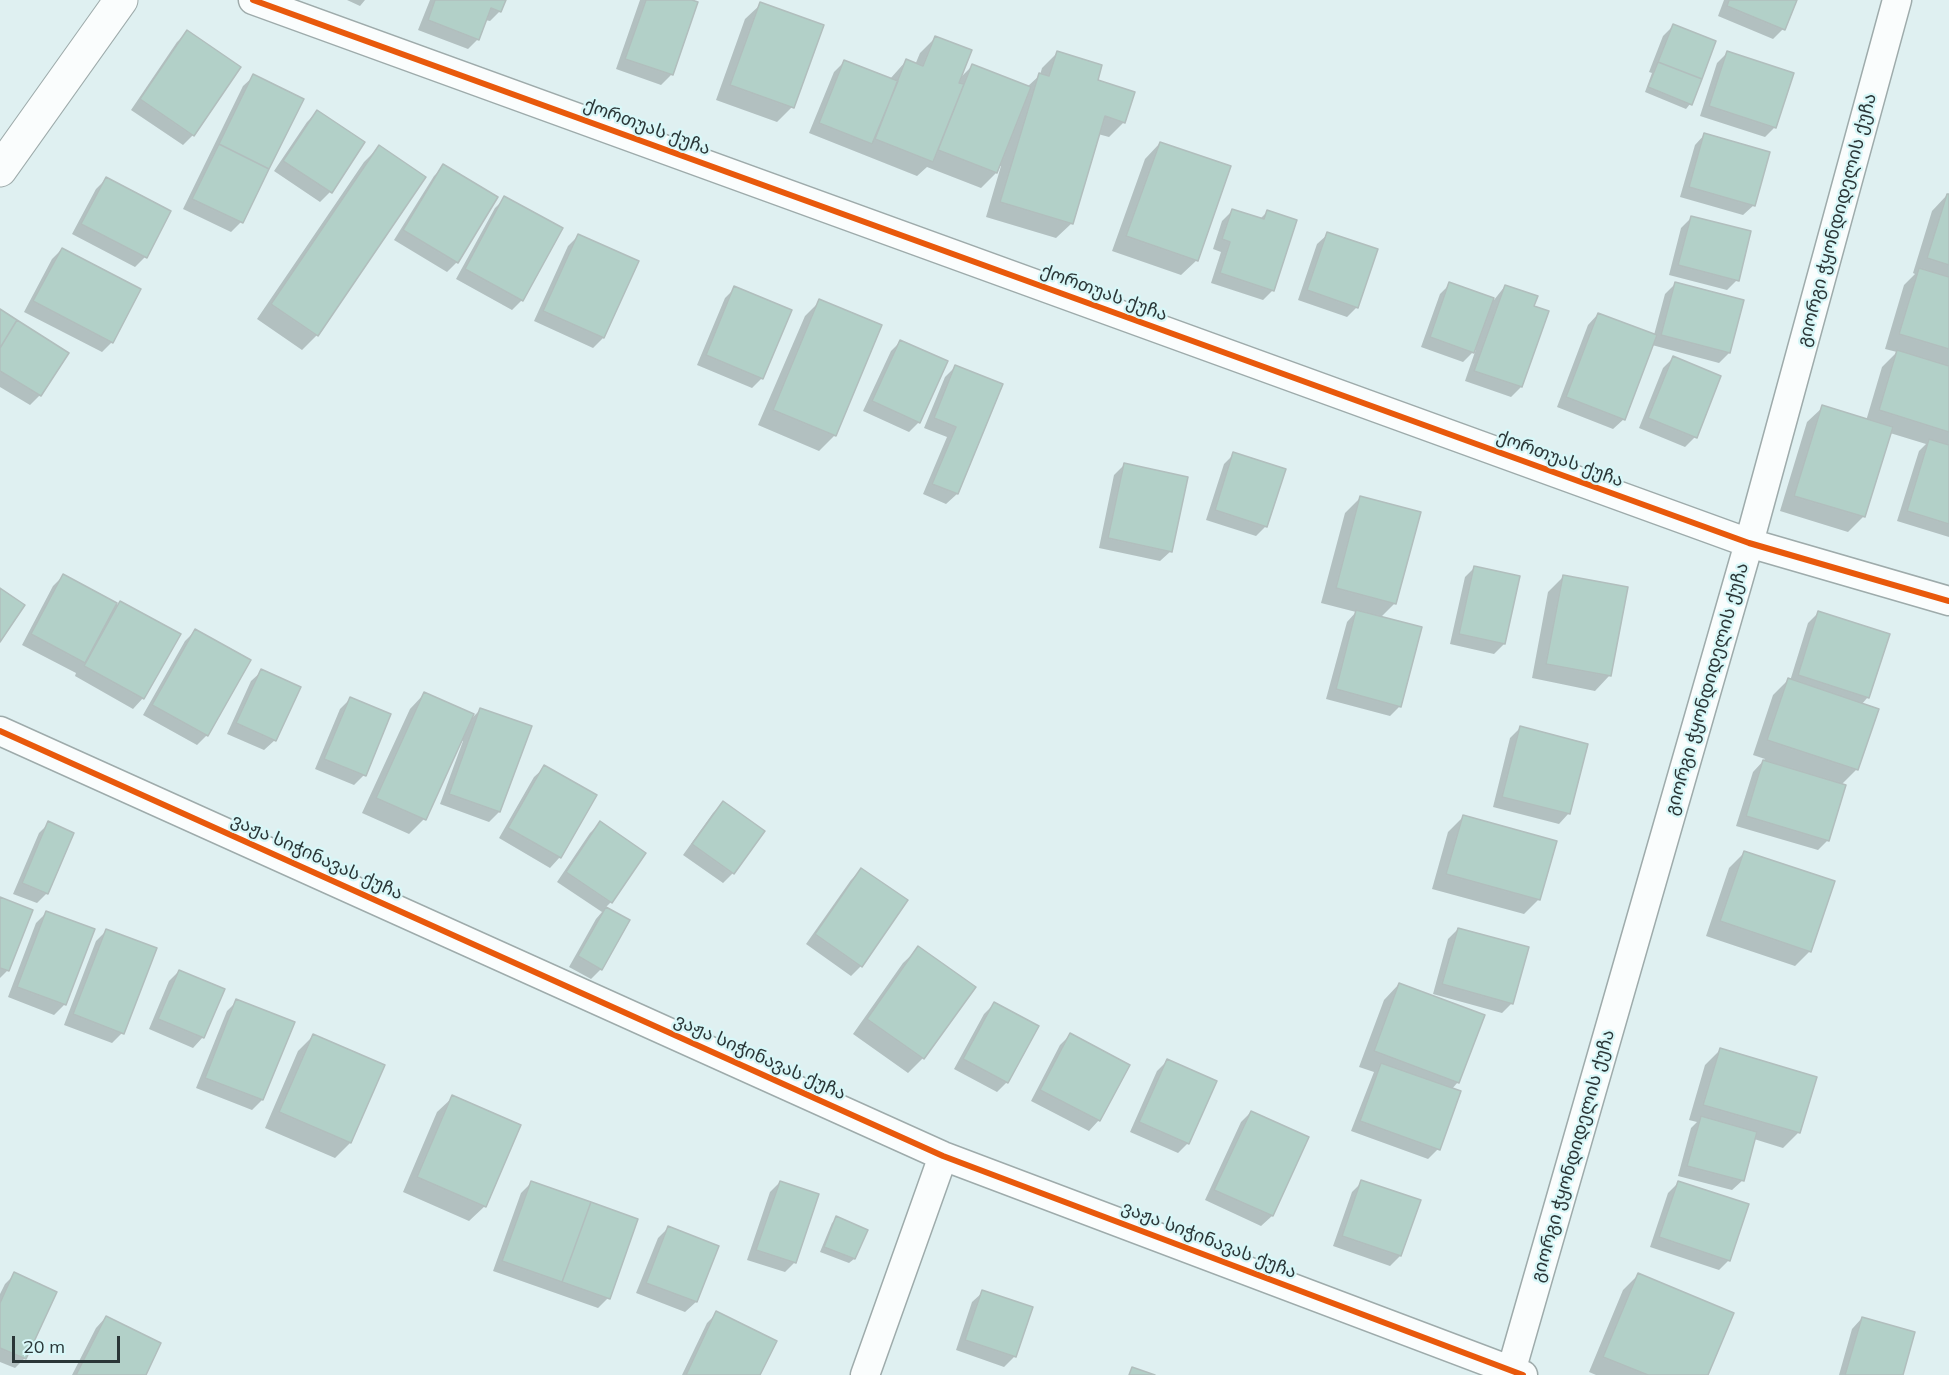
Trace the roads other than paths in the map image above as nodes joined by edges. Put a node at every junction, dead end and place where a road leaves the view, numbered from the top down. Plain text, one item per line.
1 (120, 0) edge
2 (253, 0) edge
3 (1897, 0) edge
4 (0, 170) edge
5 (1749, 543) junction
6 (1949, 601) edge
7 (0, 731) edge
8 (943, 1156) junction
9 (1515, 1374) edge
10 (865, 1375) edge

1 - 4 main road
2 - 5 street, ქორთუას ქუჩა
3 - 5 street, გიორგი ჭყონდიდელის ქუჩა
5 - 6 street, ქორთუას ქუჩა
5 - 9 street, გიორგი ჭყონდიდელის ქუჩა
7 - 8 street, ვაჟა სიჭინავას ქუჩა
8 - 9 street, ვაჟა სიჭინავას ქუჩა
8 - 10 street

